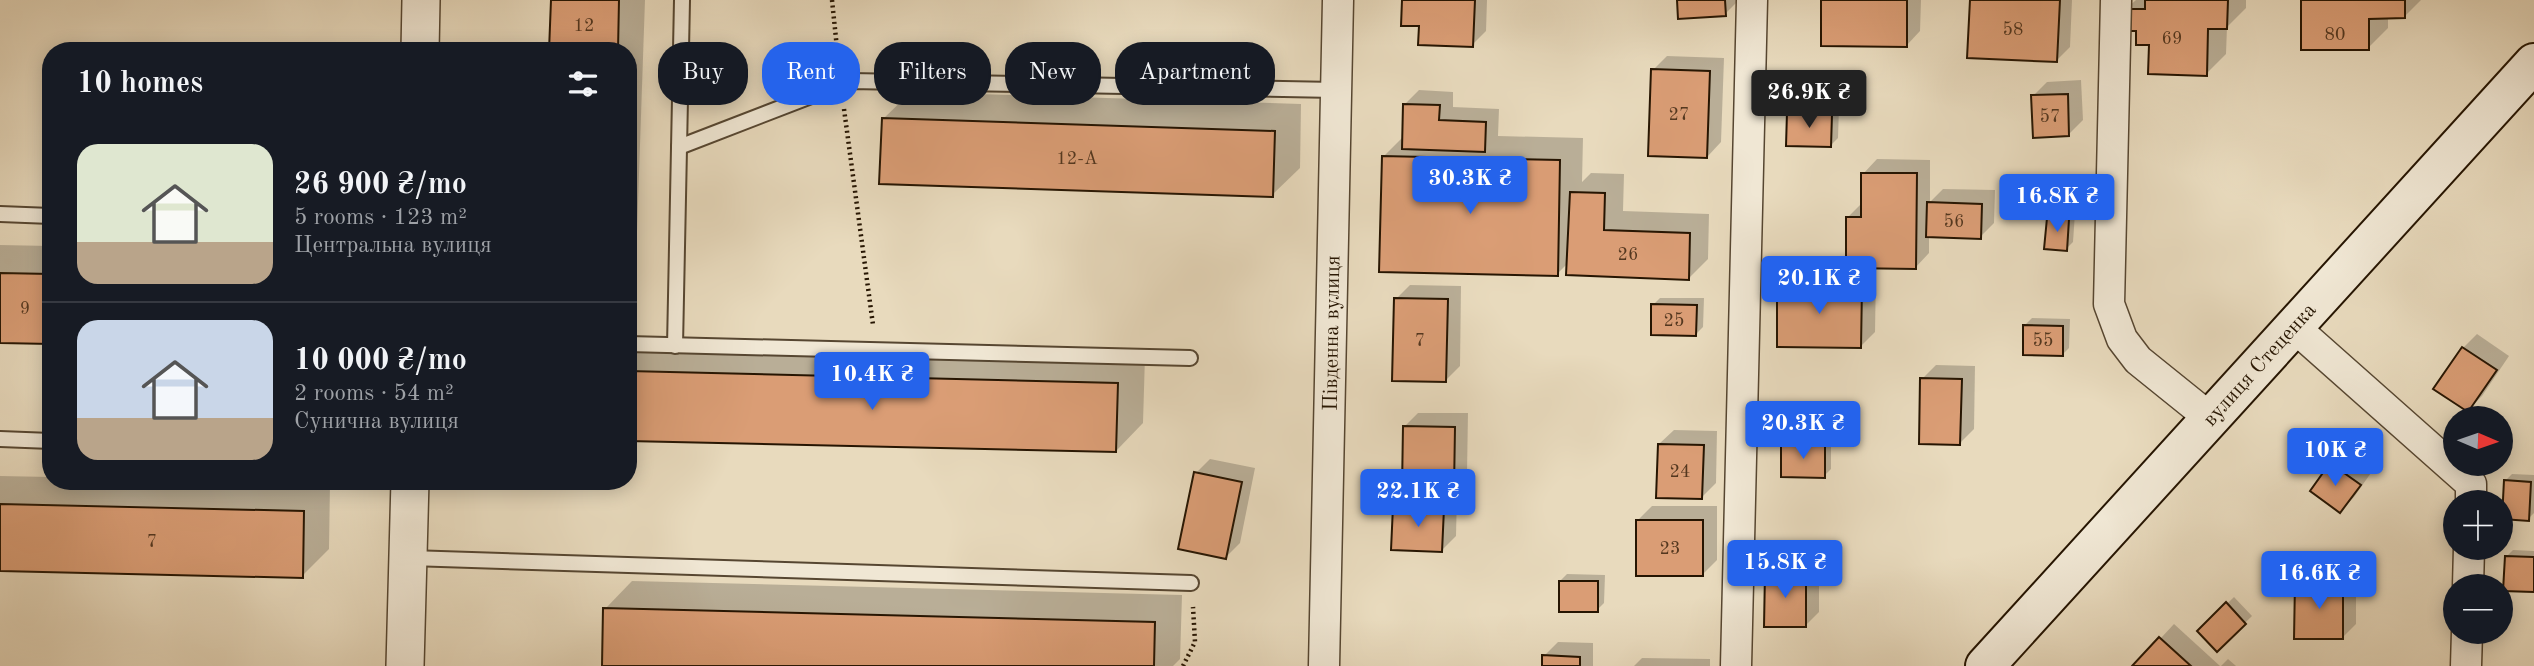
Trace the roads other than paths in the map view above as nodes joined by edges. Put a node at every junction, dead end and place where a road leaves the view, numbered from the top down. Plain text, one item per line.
1 (421, 0) edge
2 (682, 0) edge
3 (1338, 0) edge
4 (1752, 0) edge
5 (2116, 0) edge
6 (420, 42) edge
7 (2534, 62) edge
8 (1336, 90) junction
9 (679, 147) junction
10 (0, 214) edge
11 (42, 216) edge
12 (2294, 327) junction
13 (637, 344) edge
14 (675, 346) junction
15 (1190, 358) dead end
16 (2210, 418) junction
17 (0, 439) edge
18 (42, 441) edge
19 (410, 490) edge
20 (2471, 490) edge
21 (408, 558) junction
22 (1191, 583) road end
23 (2467, 644) edge
24 (405, 666) edge
25 (1324, 666) edge
26 (1736, 666) edge
27 (1985, 666) edge
28 (2466, 666) edge

1 - 6 street
2 - 9 lane
3 - 8 street, Південна вулиця
4 - 26 street
5 - 16 street
7 - 12 main road, вулиця Стеценка
8 - 9 lane
8 - 25 street, Південна вулиця
9 - 14 lane
10 - 11 lane
12 - 16 main road, вулиця Стеценка
12 - 20 street
13 - 14 lane
14 - 15 lane
16 - 27 main road, вулиця Стеценка
17 - 18 lane
19 - 21 street
21 - 22 lane
21 - 24 street
23 - 28 street

